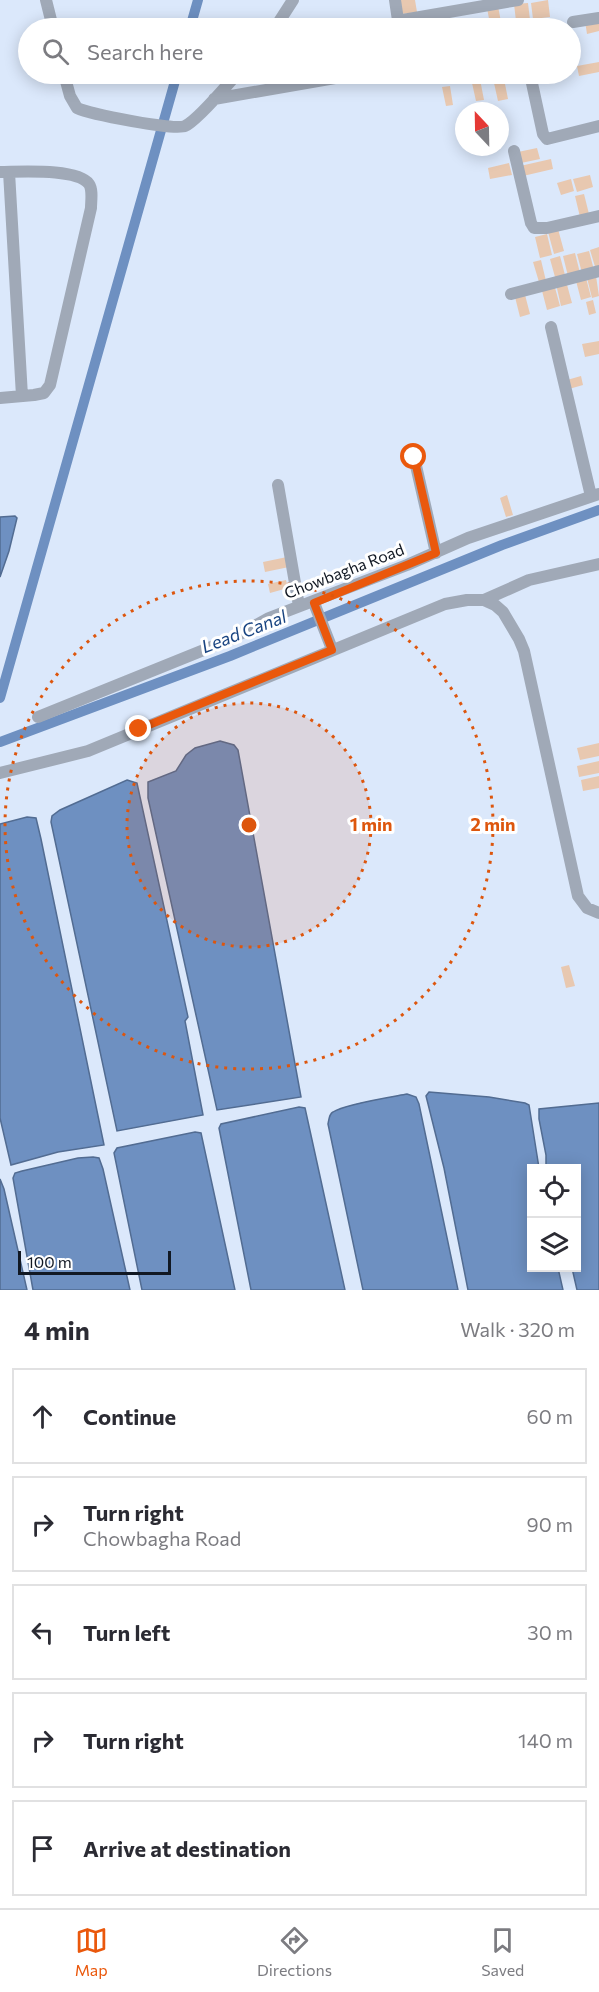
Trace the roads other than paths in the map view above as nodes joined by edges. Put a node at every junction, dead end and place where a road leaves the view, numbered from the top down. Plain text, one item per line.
1 (46, 0) edge
2 (293, 0) edge
3 (395, 0) edge
4 (518, 0) edge
5 (50, 18) edge
6 (281, 18) edge
7 (397, 18) edge
8 (432, 18) edge
9 (599, 18) edge
10 (581, 21) edge
11 (67, 84) edge
12 (227, 84) edge
13 (300, 84) edge
14 (532, 84) edge
15 (212, 99) junction
16 (599, 126) edge
17 (514, 151) dead end
18 (5, 172) edge
19 (599, 216) edge
20 (599, 271) edge
21 (511, 294) dead end
22 (551, 327) dead end
23 (22, 396) junction
24 (0, 398) edge
25 (414, 457) dead end
26 (278, 485) dead end
27 (595, 495) edge
28 (436, 553) junction
29 (599, 564) edge
30 (484, 600) junction
31 (314, 603) junction
32 (299, 606) junction
33 (332, 650) junction
34 (38, 717) dead end
35 (0, 773) edge
36 (599, 912) edge

1 - 5 street
2 - 6 street
3 - 7 street
4 - 8 street
9 - 10 street
11 - 15 street
12 - 15 street
13 - 15 street
14 - 16 street
17 - 19 street
18 - 23 street
18 - 23 street
20 - 21 street
22 - 27 street
23 - 24 street
25 - 28 street
26 - 32 street
27 - 28 street, Chowbagha Road
28 - 31 street, Chowbagha Road
29 - 30 street
30 - 33 street
30 - 36 street
31 - 32 street, Chowbagha Road
31 - 33 street
32 - 34 street, Chowbagha Road
33 - 35 street

